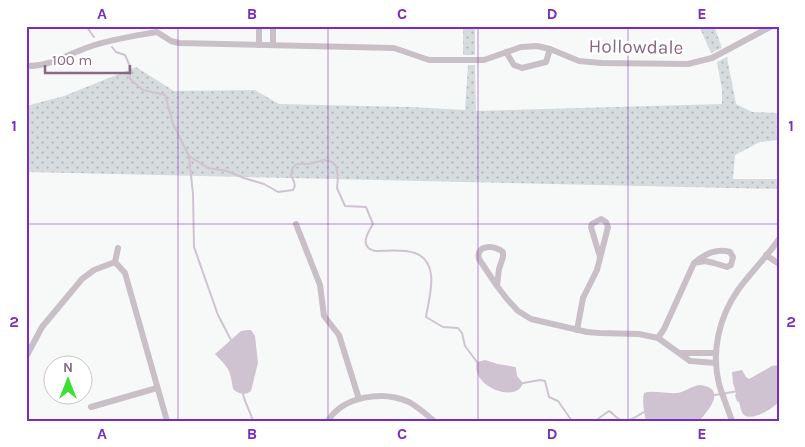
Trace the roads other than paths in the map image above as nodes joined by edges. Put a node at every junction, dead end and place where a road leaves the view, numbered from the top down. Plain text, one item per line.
1 (259, 26) edge
2 (273, 26) edge
3 (772, 26) edge
4 (762, 29) edge
5 (259, 45) junction
6 (273, 46) junction
7 (550, 49) junction
8 (506, 52) junction
9 (26, 66) edge
10 (296, 224) dead end
11 (779, 239) edge
12 (118, 248) dead end
13 (766, 255) junction
14 (600, 257) junction
15 (115, 262) junction
16 (694, 263) junction
17 (779, 264) edge
18 (497, 286) junction
19 (577, 330) junction
20 (658, 338) junction
21 (679, 353) junction
22 (716, 353) junction
23 (26, 357) edge
24 (716, 363) junction
25 (157, 388) junction
26 (359, 399) junction
27 (92, 407) dead end
28 (426, 413) junction
29 (167, 421) edge
30 (328, 421) edge
31 (420, 421) edge
32 (434, 421) edge
33 (732, 421) edge

1 - 5 street
2 - 6 street
3 - 4 street, Hollowdale
4 - 7 street, Hollowdale
5 - 6 street, Hollowdale
5 - 9 street, Hollowdale
6 - 8 street, Hollowdale
7 - 8 street, Hollowdale
7 - 8 street
10 - 26 street
11 - 13 street
12 - 15 street
13 - 17 street
13 - 22 street
14 - 14 street
14 - 19 street
15 - 23 street
15 - 25 street
16 - 16 street
16 - 20 street
18 - 18 street
18 - 19 street
19 - 20 street
20 - 21 street
21 - 22 street
21 - 24 street
22 - 24 street
24 - 33 street
25 - 27 street
25 - 29 street
26 - 28 street
26 - 30 street
28 - 31 street
28 - 32 street

